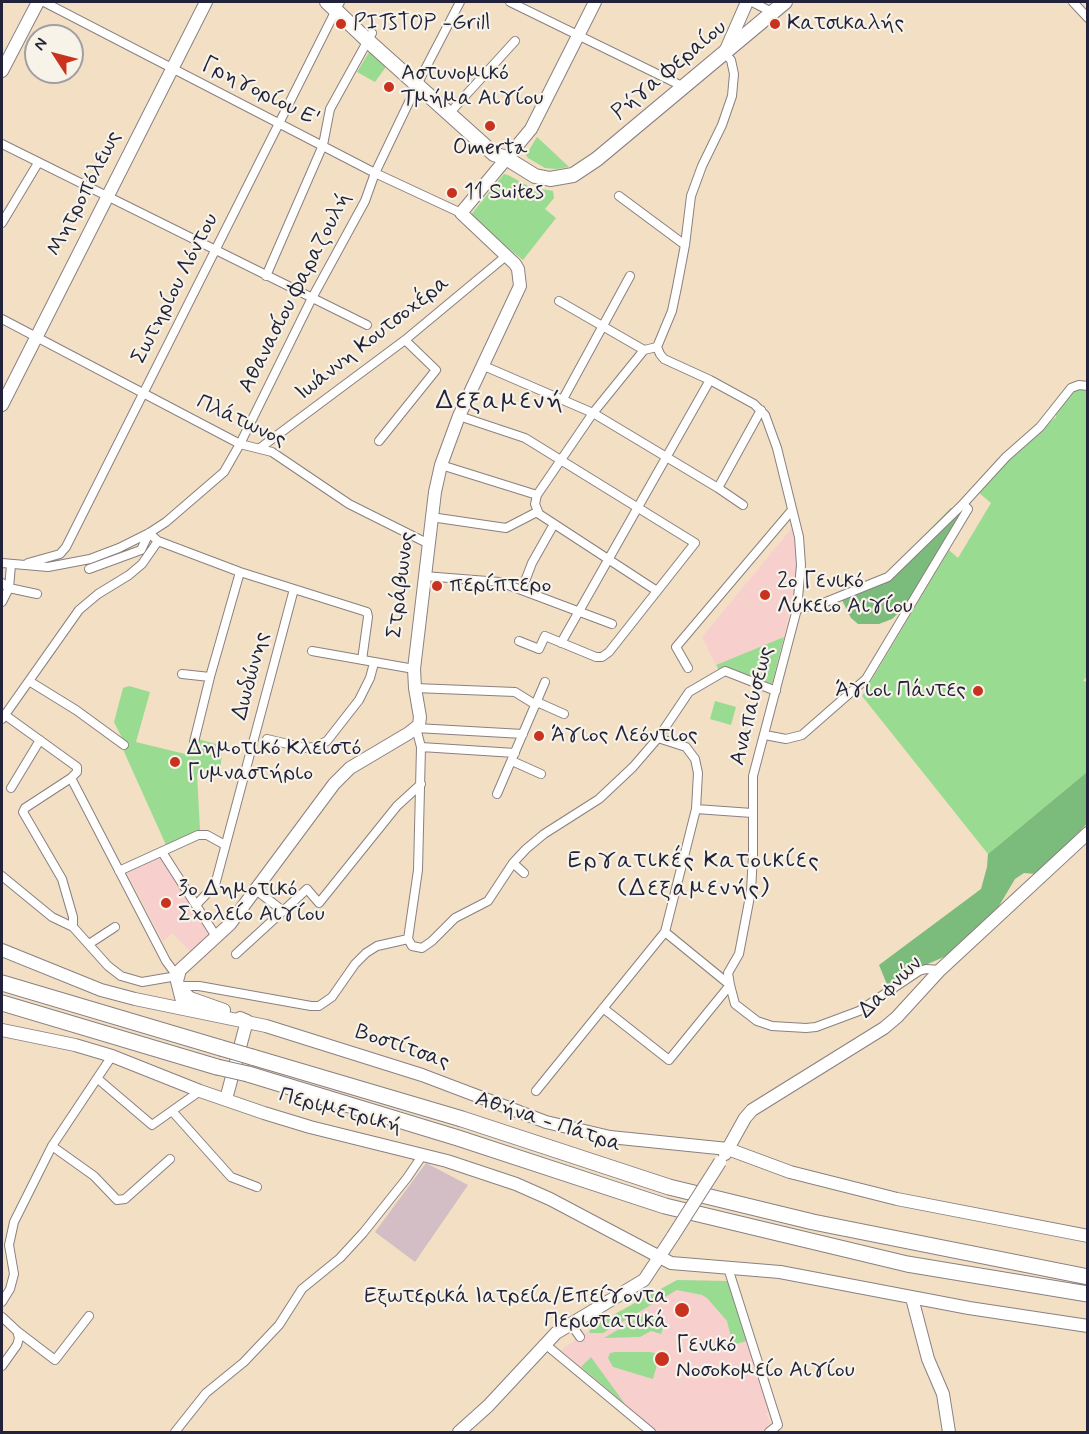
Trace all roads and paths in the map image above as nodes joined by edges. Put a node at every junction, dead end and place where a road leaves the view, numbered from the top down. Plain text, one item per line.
1 (38, 2) edge
2 (44, 2) edge
3 (198, 2) edge
4 (206, 2) edge
5 (460, 2) edge
6 (510, 2) edge
7 (595, 2) edge
8 (749, 2) edge
9 (785, 2) edge
10 (1073, 2) edge
11 (336, 4) edge
12 (772, 12) junction
13 (1088, 18) edge
14 (369, 36) junction
15 (578, 36) junction
16 (515, 41) dead end
17 (724, 53) junction
18 (170, 67) junction
19 (2, 71) edge
20 (419, 81) junction
21 (684, 87) junction
22 (455, 107) junction
23 (279, 123) junction
24 (2, 144) edge
25 (323, 145) junction
26 (506, 158) junction
27 (38, 163) junction
28 (375, 173) junction
29 (104, 196) junction
30 (619, 196) dead end
31 (461, 213) junction
32 (2, 223) edge
33 (685, 245) junction
34 (216, 250) junction
35 (506, 256) junction
36 (266, 276) junction
37 (630, 276) dead end
38 (312, 298) junction
39 (559, 301) dead end
40 (2, 319) edge
41 (367, 324) dead end
42 (603, 327) junction
43 (32, 336) junction
44 (405, 340) junction
45 (657, 347) junction
46 (644, 350) junction
47 (484, 366) junction
48 (710, 380) junction
49 (1088, 386) edge
50 (2, 392) edge
51 (143, 394) junction
52 (563, 399) junction
53 (2, 405) edge
54 (761, 411) junction
55 (593, 413) junction
56 (459, 416) junction
57 (379, 441) dead end
58 (240, 444) junction
59 (260, 448) junction
60 (667, 457) junction
61 (561, 461) junction
62 (441, 465) junction
63 (718, 488) junction
64 (537, 495) junction
65 (963, 504) junction
66 (743, 506) dead end
67 (637, 508) junction
68 (536, 510) junction
69 (792, 510) junction
70 (431, 518) junction
71 (554, 524) junction
72 (149, 533) junction
73 (158, 541) junction
74 (429, 544) junction
75 (608, 560) junction
76 (2, 563) edge
77 (11, 564) junction
78 (22, 565) junction
79 (89, 569) dead end
80 (240, 572) junction
81 (424, 576) junction
82 (5, 586) edge
83 (294, 589) junction
84 (522, 590) junction
85 (657, 591) junction
86 (37, 594) dead end
87 (2, 602) edge
88 (797, 609) junction
89 (579, 612) junction
90 (612, 624) dead end
91 (519, 641) dead end
92 (561, 643) junction
93 (312, 651) dead end
94 (362, 660) junction
95 (374, 663) junction
96 (688, 668) dead end
97 (414, 669) junction
98 (182, 674) dead end
99 (210, 677) junction
100 (30, 681) junction
101 (545, 682) dead end
102 (415, 688) junction
103 (776, 691) junction
104 (536, 703) junction
105 (564, 714) dead end
106 (3, 717) edge
107 (416, 728) junction
108 (523, 734) junction
109 (765, 735) junction
110 (658, 738) junction
111 (267, 739) dead end
112 (40, 740) junction
113 (194, 742) dead end
114 (124, 745) dead end
115 (421, 747) junction
116 (513, 757) junction
117 (541, 774) dead end
118 (71, 778) junction
119 (421, 784) junction
120 (11, 788) dead end
121 (497, 794) dead end
122 (696, 809) junction
123 (752, 813) junction
124 (1088, 833) edge
125 (225, 845) junction
126 (162, 852) junction
127 (513, 863) junction
128 (119, 871) junction
129 (524, 873) dead end
130 (2, 876) edge
131 (256, 890) junction
132 (196, 905) junction
133 (283, 911) junction
134 (73, 927) junction
135 (115, 927) dead end
136 (665, 932) junction
137 (217, 938) junction
138 (408, 939) junction
139 (88, 944) junction
140 (2, 950) edge
141 (236, 954) dead end
142 (940, 970) junction
143 (2, 983) edge
144 (178, 984) junction
145 (730, 984) junction
146 (2, 1003) edge
147 (182, 1008) junction
148 (603, 1008) junction
149 (247, 1021) junction
150 (2, 1030) edge
151 (112, 1056) junction
152 (98, 1079) junction
153 (200, 1091) junction
154 (536, 1091) dead end
155 (226, 1099) junction
156 (172, 1111) junction
157 (52, 1146) junction
158 (728, 1149) junction
159 (422, 1156) junction
160 (170, 1159) dead end
161 (257, 1187) dead end
162 (1088, 1236) edge
163 (659, 1258) junction
164 (728, 1268) junction
165 (1088, 1277) edge
166 (1088, 1294) edge
167 (912, 1298) junction
168 (2, 1302) edge
169 (89, 1316) dead end
170 (2, 1317) edge
171 (570, 1323) junction
172 (1088, 1326) edge
173 (17, 1331) junction
174 (580, 1337) dead end
175 (545, 1344) junction
176 (2, 1365) edge
177 (175, 1432) edge
178 (459, 1432) edge
179 (651, 1432) edge
180 (769, 1432) edge
181 (949, 1432) edge

1 - 19 street
2 - 18 street, Γρηγορίου Ε'
3 - 18 street, Μητροπόλεως
4 - 18 street, Μητροπόλεως
5 - 20 street, Αθανασίου Φαραζουλή
6 - 15 street
7 - 15 street
8 - 12 street
8 - 17 street
9 - 12 main road, Ρήγα Φεραίου
10 - 13 street
11 - 14 main road
11 - 23 street, Σωτηρίου Λόντου
12 - 17 main road, Ρήγα Φεραίου
14 - 20 main road
14 - 25 street
15 - 21 street
15 - 26 street
16 - 22 street
17 - 21 main road, Ρήγα Φεραίου
17 - 33 street
18 - 23 street, Γρηγορίου Ε'
18 - 29 street, Μητροπόλεως
20 - 22 main road
20 - 26 main road
20 - 28 street, Αθανασίου Φαραζουλή
21 - 26 main road, Ρήγα Φεραίου
22 - 26 main road
23 - 25 street, Γρηγορίου Ε'
23 - 34 street, Σωτηρίου Λόντου
24 - 27 street
25 - 28 street, Γρηγορίου Ε'
25 - 36 street
26 - 31 street
27 - 29 street
27 - 32 street
28 - 31 street, Γρηγορίου Ε'
28 - 38 street, Αθανασίου Φαραζουλή
29 - 34 street
29 - 43 street, Μητροπόλεως
30 - 33 street
31 - 35 street, Στράβωνος
33 - 45 street
34 - 36 street
34 - 51 street, Σωτηρίου Λόντου
35 - 44 street, Ιωάννη Κουτσοχέρα
35 - 47 street, Στράβωνος
36 - 38 street
37 - 42 street
38 - 41 street
38 - 58 street, Αθανασίου Φαραζουλή
39 - 42 street
40 - 43 street, Πλάτωνος
42 - 46 street
42 - 52 street
43 - 50 street, Μητροπόλεως
43 - 51 street, Πλάτωνος
43 - 53 street, Μητροπόλεως
44 - 57 street
44 - 59 street, Ιωάννη Κουτσοχέρα
45 - 46 street
45 - 48 street
46 - 55 street
47 - 52 street
47 - 56 street, Στράβωνος
48 - 54 street
48 - 60 street
49 - 65 street
51 - 58 street, Πλάτωνος
51 - 78 street, Σωτηρίου Λόντου
52 - 55 street
54 - 63 street
54 - 69 street, Αναπαύσεως
55 - 60 street
55 - 61 street
56 - 61 street
56 - 62 street, Στράβωνος
58 - 59 street, Πλάτωνος
58 - 72 street, Αθανασίου Φαραζουλή
59 - 74 street, Πλάτωνος
60 - 63 street
60 - 67 street
61 - 64 street
61 - 67 street
62 - 64 street
62 - 70 street, Στράβωνος
63 - 66 street
64 - 68 street
65 - 88 street
65 - 109 street
67 - 75 street
67 - 85 street
68 - 70 street
68 - 71 street
69 - 88 street, Αναπαύσεως
69 - 96 street
70 - 74 street, Στράβωνος
71 - 75 street
71 - 84 street
72 - 73 street
72 - 78 street
72 - 79 street
73 - 80 street
73 - 100 street
74 - 81 street, Στράβωνος
75 - 85 street
75 - 89 street
76 - 77 street
77 - 78 street
77 - 82 street
80 - 83 street
80 - 99 street
81 - 84 street
81 - 97 street, Στράβωνος
82 - 86 street
82 - 87 street
83 - 94 street
83 - 125 street, Δωδώνης
84 - 89 street
85 - 92 street
88 - 103 street, Αναπαύσεως
89 - 90 street
89 - 92 street
91 - 92 street
93 - 94 street
94 - 95 street
95 - 97 street
95 - 111 street
97 - 102 street, Στράβωνος
98 - 99 street
99 - 113 street
100 - 106 street
100 - 114 street
101 - 104 street
102 - 104 street
102 - 107 street, Στράβωνος
103 - 109 street, Αναπαύσεως
103 - 110 street
104 - 105 street
104 - 108 street
106 - 112 street
107 - 108 street
107 - 115 street, Στράβωνος
107 - 131 street
108 - 116 street
109 - 123 street, Αναπαύσεως
110 - 122 street
110 - 127 street
112 - 118 street
112 - 120 street
115 - 116 street
115 - 119 street, Στράβωνος
116 - 117 street
116 - 121 street
118 - 128 street
118 - 134 street
119 - 133 street
119 - 138 street, Στράβωνος
122 - 123 street
122 - 136 street
123 - 145 street, Αναπαύσεως
124 - 142 street, Δαφνών
125 - 126 street
125 - 132 street, Δωδώνης
126 - 128 street
126 - 132 street
127 - 129 street
127 - 138 street
128 - 144 street
130 - 134 street
131 - 133 street
131 - 137 street
132 - 137 street
133 - 141 street
134 - 139 street
135 - 139 street
136 - 145 street
136 - 148 street
137 - 144 street
138 - 144 street
139 - 144 street
140 - 147 street, Βοστίτσας
142 - 145 street
142 - 158 street, Δαφνών
143 - 165 highway, Αθήνα - Πάτρα, bridge
144 - 147 street
144 - 149 street
145 - 148 street
146 - 166 highway, Αθήνα - Πάτρα, bridge
147 - 149 street, Βοστίτσας
148 - 154 street
149 - 155 street
149 - 158 street, Βοστίτσας
150 - 151 street, Περιμετρική
151 - 152 street
151 - 153 street, Περιμετρική
152 - 156 street
152 - 157 street
153 - 155 street, Περιμετρική
153 - 156 street
155 - 159 street, Περιμετρική
156 - 161 street
157 - 160 street
157 - 168 street
158 - 162 street, Βοστίτσας
158 - 163 street, Δαφνών, bridge
159 - 163 street, Περιμετρική
159 - 177 street
163 - 164 street, Περιμετρική
163 - 171 street, Δαφνών
164 - 167 street, Περιμετρική
164 - 180 street
167 - 172 street, Περιμετρική
167 - 181 street
169 - 173 street
170 - 173 street
171 - 174 street
171 - 175 street, Δαφνών
173 - 176 street
175 - 178 street, Δαφνών
175 - 179 street

